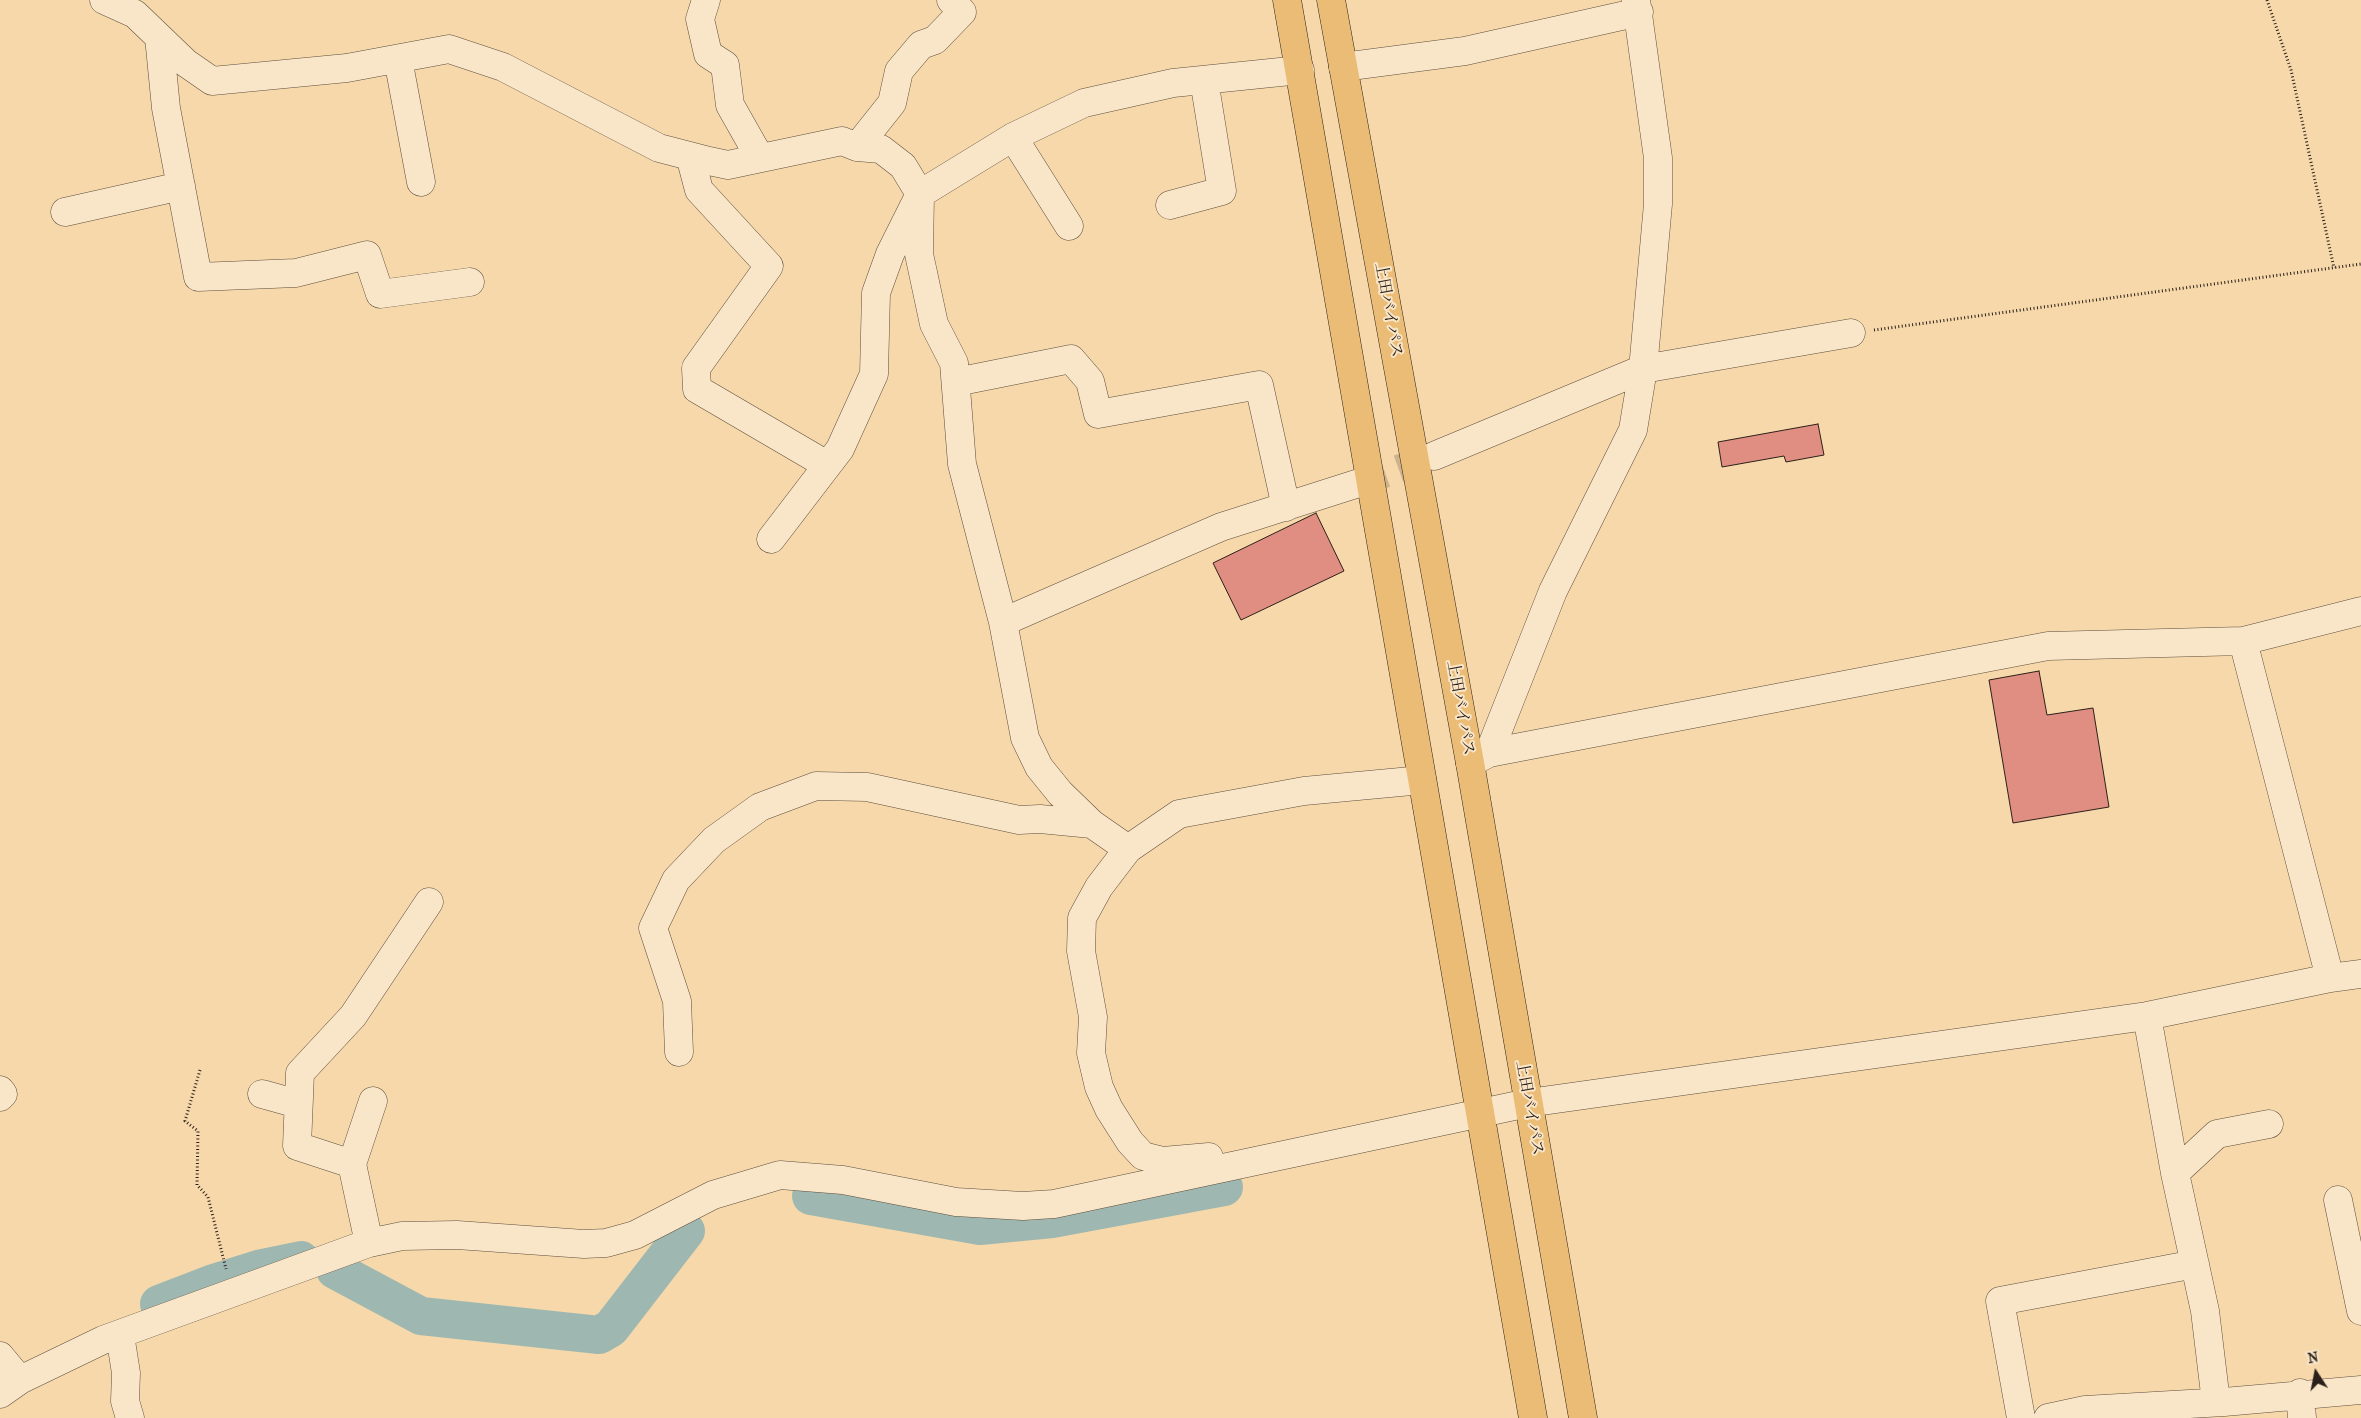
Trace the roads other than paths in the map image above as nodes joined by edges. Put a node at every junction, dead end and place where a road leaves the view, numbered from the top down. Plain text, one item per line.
1 (104, 0) edge
2 (706, 0) edge
3 (951, 0) edge
4 (1287, 0) edge
5 (1331, 0) edge
6 (1638, 6) edge
7 (136, 7) edge
8 (159, 37) junction
9 (398, 59) junction
10 (1343, 67) junction
11 (1300, 70) junction
12 (1204, 80) junction
13 (1013, 137) junction
14 (857, 147) junction
15 (690, 156) junction
16 (760, 158) junction
17 (421, 182) dead end
18 (181, 186) junction
19 (920, 194) junction
20 (1170, 205) dead end
21 (65, 212) dead end
22 (1069, 226) dead end
23 (470, 282) dead end
24 (1851, 333) road end
25 (1643, 369) junction
26 (956, 382) junction
27 (1434, 456) tunnel mouth
28 (828, 466) junction
29 (1359, 483) tunnel mouth
30 (1286, 506) junction
31 (771, 539) dead end
32 (2361, 611) edge
33 (1002, 622) junction
34 (2243, 641) junction
35 (1479, 758) junction
36 (1422, 780) junction
37 (1092, 824) junction
38 (1128, 849) junction
39 (428, 902) dead end
40 (2361, 974) edge
41 (2330, 978) junction
42 (2147, 1016) junction
43 (679, 1052) dead end
44 (0, 1090) edge
45 (262, 1094) dead end
46 (0, 1097) edge
47 (373, 1101) dead end
48 (1528, 1103) junction
49 (298, 1104) junction
50 (1481, 1112) junction
51 (2269, 1124) dead end
52 (352, 1164) junction
53 (1229, 1168) junction
54 (2175, 1173) junction
55 (2338, 1200) dead end
56 (369, 1243) junction
57 (2195, 1264) junction
58 (2361, 1311) edge
59 (120, 1335) junction
60 (0, 1356) edge
61 (10, 1387) edge
62 (2361, 1390) edge
63 (2301, 1406) edge
64 (2222, 1407) edge
65 (130, 1418) edge
66 (1533, 1418) edge
67 (1583, 1418) edge
68 (2021, 1418) edge
69 (2048, 1418) edge

1 - 7 street
2 - 16 street
3 - 14 street
4 - 11 highway
5 - 10 highway, 上田バイパス
6 - 10 street
6 - 25 street
7 - 8 street
8 - 9 street
8 - 18 street
9 - 15 street
9 - 17 street
10 - 35 highway, 上田バイパス
11 - 12 street
11 - 36 highway
12 - 13 street
12 - 20 street
13 - 19 street
13 - 22 street
14 - 16 street
14 - 19 street
15 - 16 street
15 - 28 street
18 - 21 street
18 - 23 street
19 - 26 street
19 - 28 street
24 - 25 street
25 - 27 street
25 - 35 street
26 - 30 street
26 - 33 street
28 - 31 street
29 - 30 street
30 - 33 street
32 - 34 street
33 - 37 street
34 - 35 street
34 - 41 street
35 - 48 highway, 上田バイパス
36 - 38 street
36 - 50 highway
37 - 38 street
37 - 43 street
38 - 53 street
39 - 49 street
40 - 41 street
41 - 42 street
42 - 48 street
42 - 54 street
44 - 46 street
45 - 49 street
47 - 52 street
48 - 50 street
48 - 67 highway, 上田バイパス
49 - 52 street
50 - 53 street
50 - 66 highway
51 - 54 street
52 - 56 street
53 - 56 street
54 - 57 street
55 - 58 street
56 - 59 street
57 - 64 street
57 - 68 street
59 - 61 street
59 - 65 street
60 - 61 street
62 - 63 street
63 - 64 street
64 - 69 street

